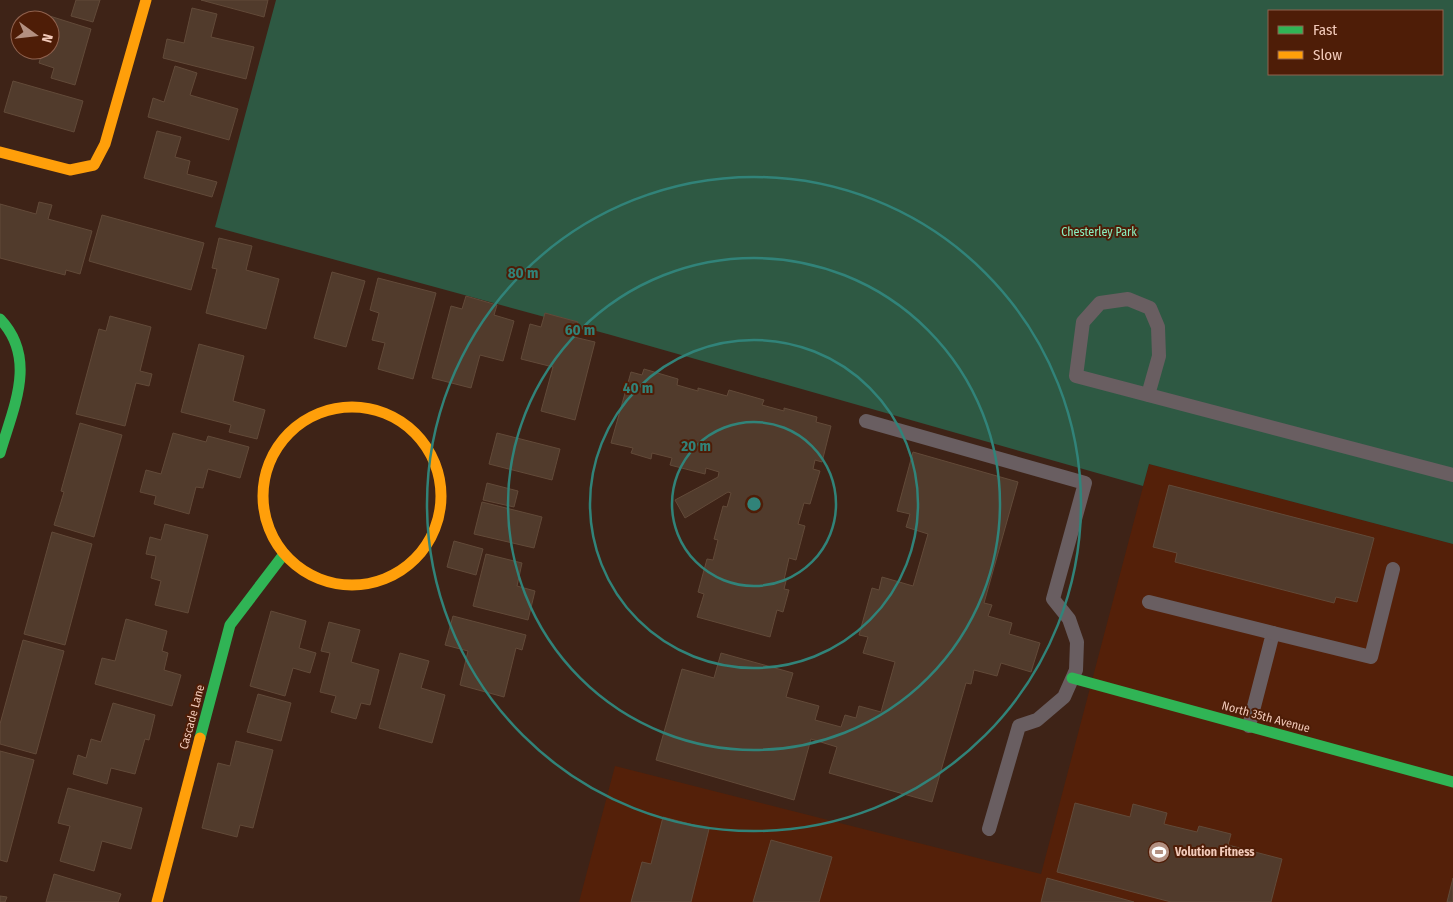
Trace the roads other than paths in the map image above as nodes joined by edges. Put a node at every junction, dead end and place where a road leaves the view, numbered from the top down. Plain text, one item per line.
1 (146, 0) edge
2 (0, 152) edge
3 (0, 319) edge
4 (1148, 395) junction
5 (866, 421) dead end
6 (0, 453) edge
7 (1453, 475) edge
8 (284, 554) junction
9 (1393, 569) dead end
10 (1148, 602) dead end
11 (1273, 633) junction
12 (1072, 678) junction
13 (1249, 726) junction
14 (1453, 782) edge
15 (989, 829) dead end
16 (157, 902) edge

1 - 2 street
3 - 6 street
4 - 4 lane
4 - 7 lane
5 - 12 lane
8 - 8 street
8 - 16 street, Cascade Lane
9 - 11 lane
10 - 11 lane
11 - 13 lane
12 - 13 street, North 35th Avenue
12 - 15 lane
13 - 14 street, North 35th Avenue

